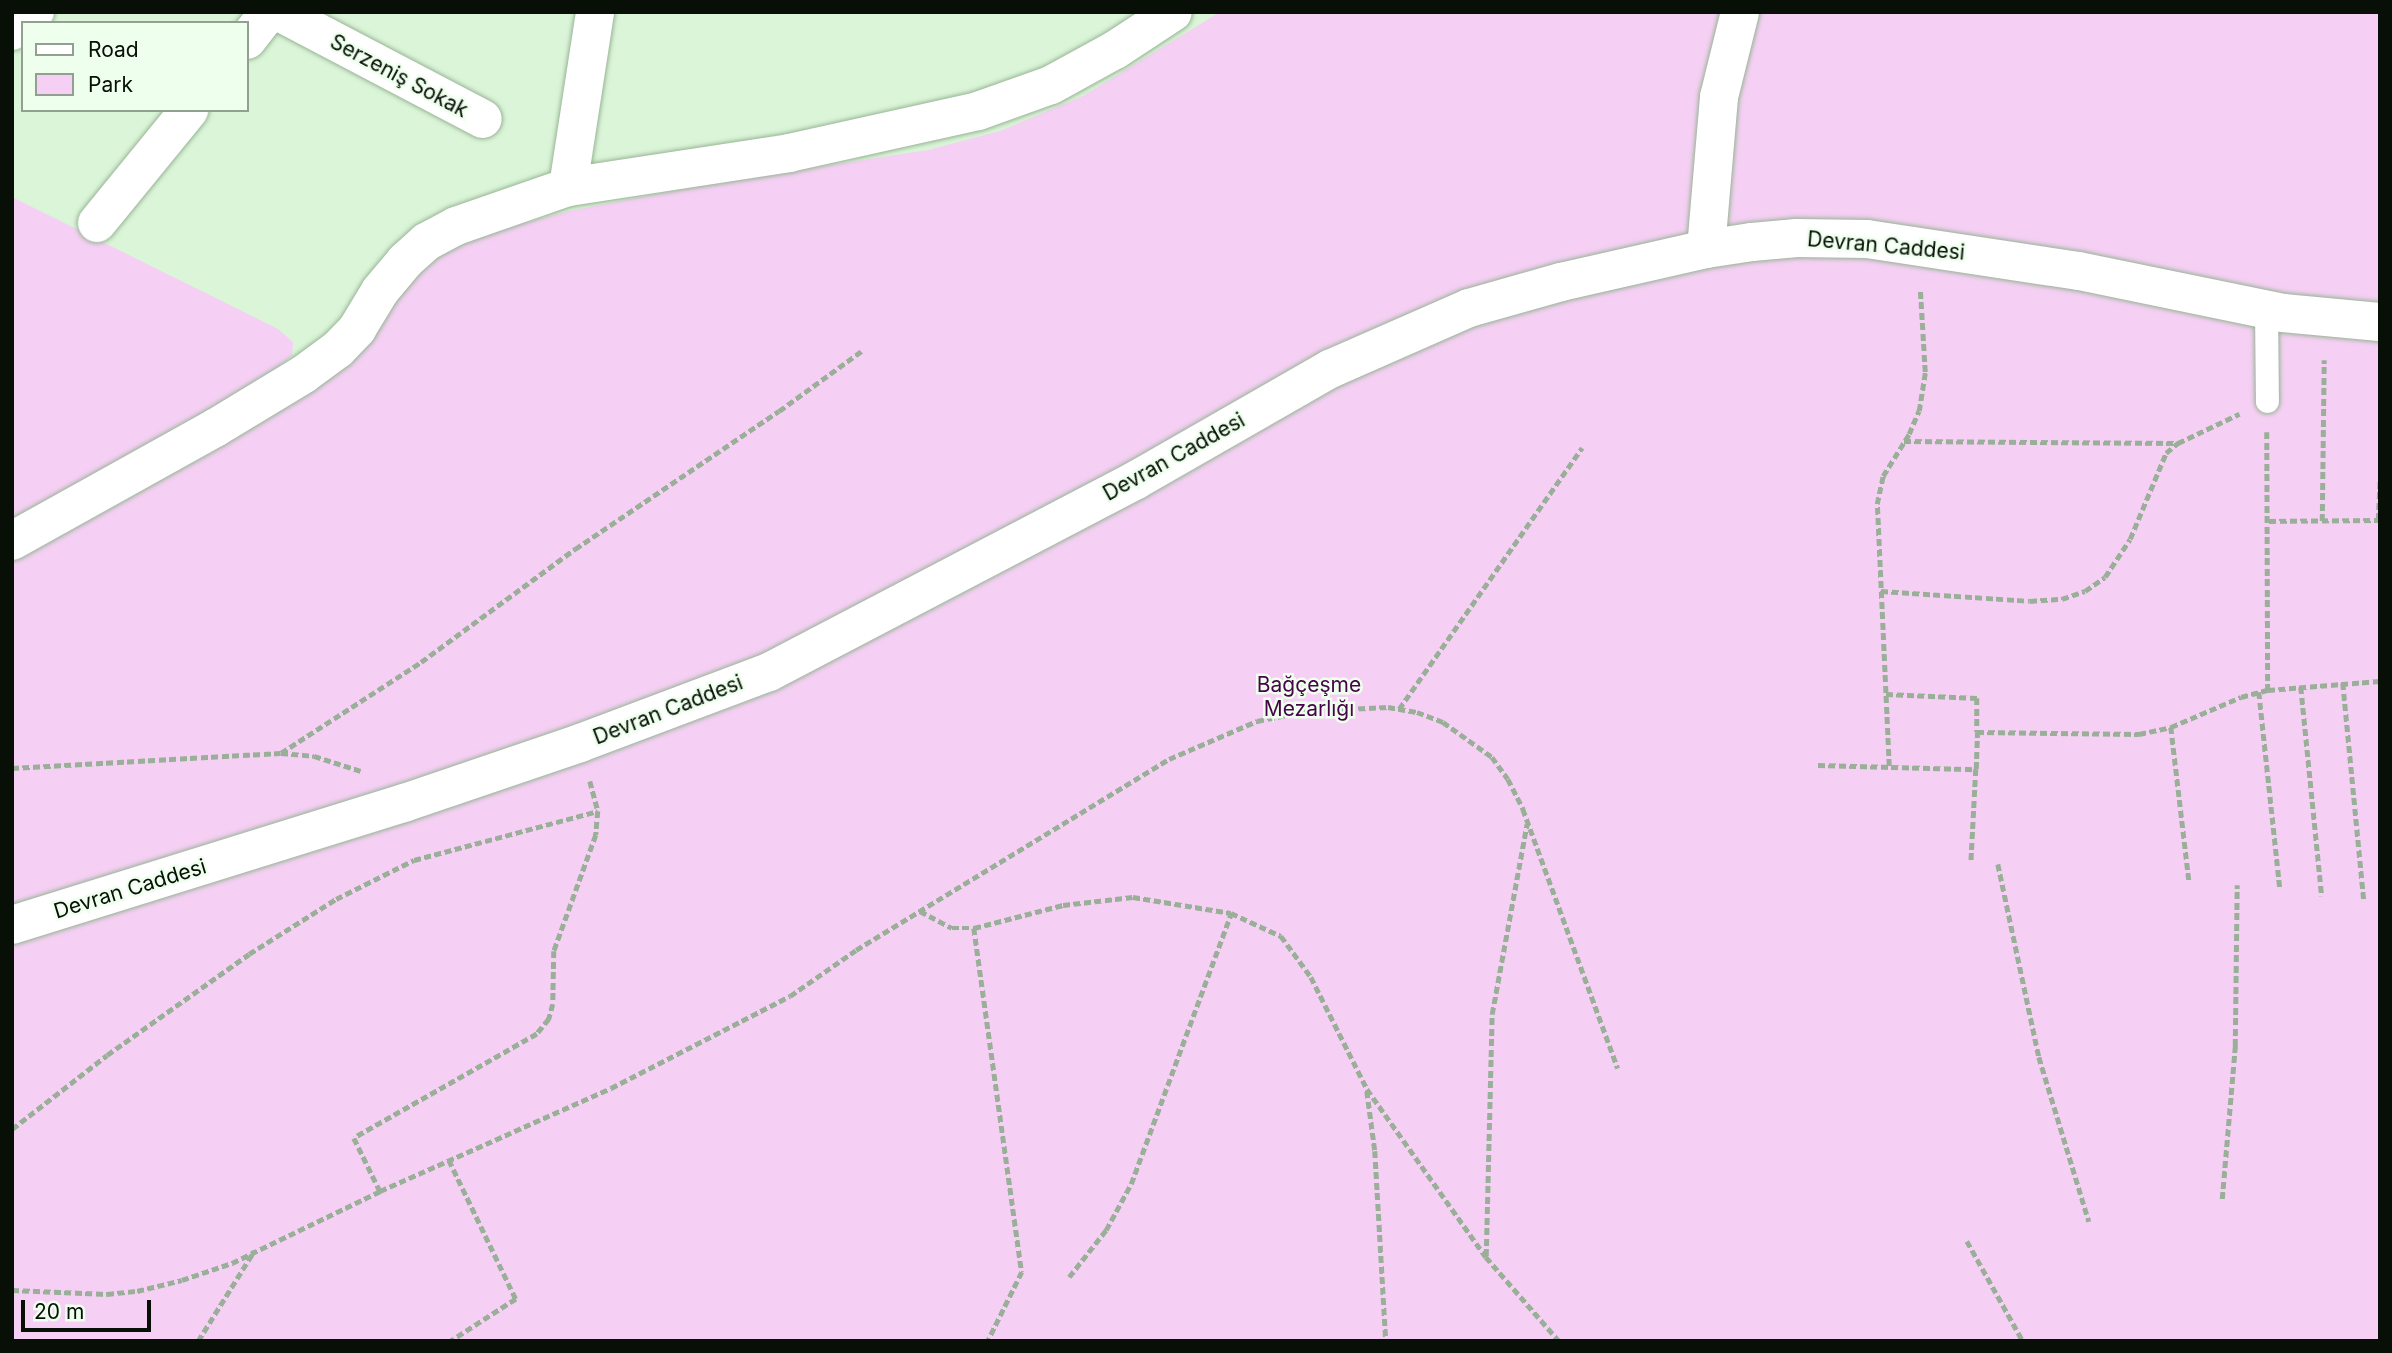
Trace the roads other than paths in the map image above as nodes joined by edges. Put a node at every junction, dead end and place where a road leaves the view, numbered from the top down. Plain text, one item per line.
1 (269, 12) edge
2 (279, 12) edge
3 (595, 12) edge
4 (1173, 12) edge
5 (1740, 12) edge
6 (248, 39) edge
7 (187, 112) edge
8 (483, 119) dead end
9 (568, 187) junction
10 (97, 223) dead end
11 (1706, 249) junction
12 (2266, 310) junction
13 (2380, 322) edge
14 (2267, 401) road end
15 (12, 541) edge
16 (12, 925) edge

1 - 6 main road
2 - 8 main road, Serzeniş Sokak
3 - 9 main road
4 - 9 main road
5 - 11 main road
7 - 10 main road
9 - 15 main road
11 - 12 main road, Devran Caddesi
11 - 16 main road, Devran Caddesi
12 - 13 main road, Devran Caddesi
12 - 14 lane

